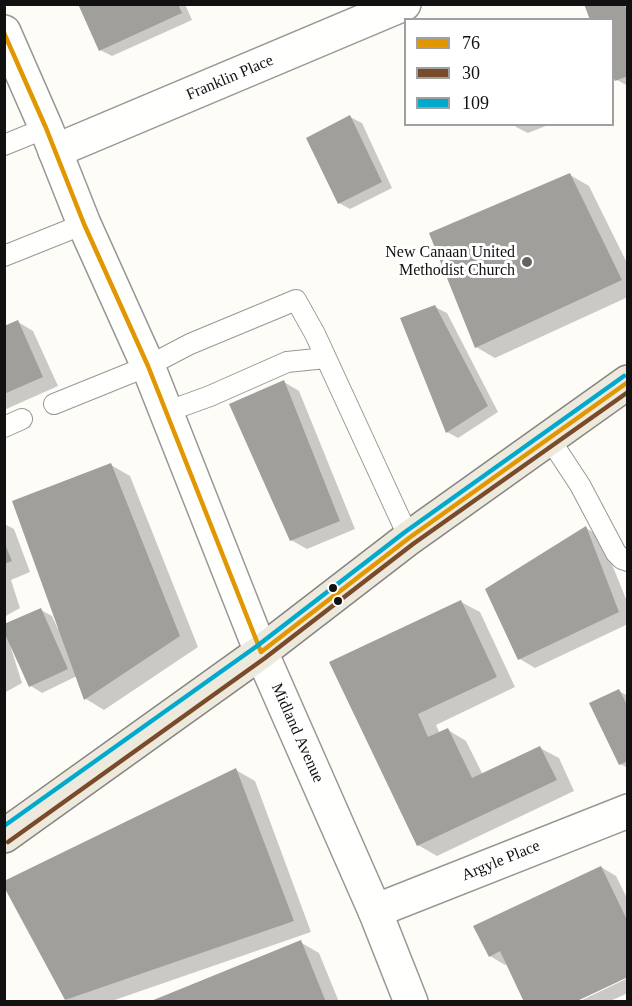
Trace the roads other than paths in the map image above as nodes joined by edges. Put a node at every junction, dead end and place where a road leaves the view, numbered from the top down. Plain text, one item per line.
1 (404, 4) edge
2 (4, 32) edge
3 (50, 139) junction
4 (4, 145) edge
5 (84, 224) junction
6 (4, 256) edge
7 (326, 358) junction
8 (148, 366) junction
9 (627, 382) edge
10 (54, 404) dead end
11 (166, 412) junction
12 (549, 438) junction
13 (409, 538) junction
14 (627, 561) edge
15 (261, 652) junction
16 (627, 811) edge
17 (4, 836) edge
18 (375, 911) junction
19 (411, 1002) edge

1 - 3 street, Franklin Place
2 - 3 street, Midland Avenue
3 - 4 lane
3 - 5 street, Midland Avenue
5 - 6 lane
5 - 8 street, Midland Avenue
7 - 8 lane
7 - 11 lane
7 - 13 lane
8 - 10 lane
8 - 11 street, Midland Avenue
9 - 12 main road
11 - 15 street, Midland Avenue
12 - 13 main road
12 - 14 lane
13 - 15 main road
15 - 17 main road
15 - 18 street, Midland Avenue
16 - 18 street, Argyle Place
18 - 19 street, Midland Avenue

